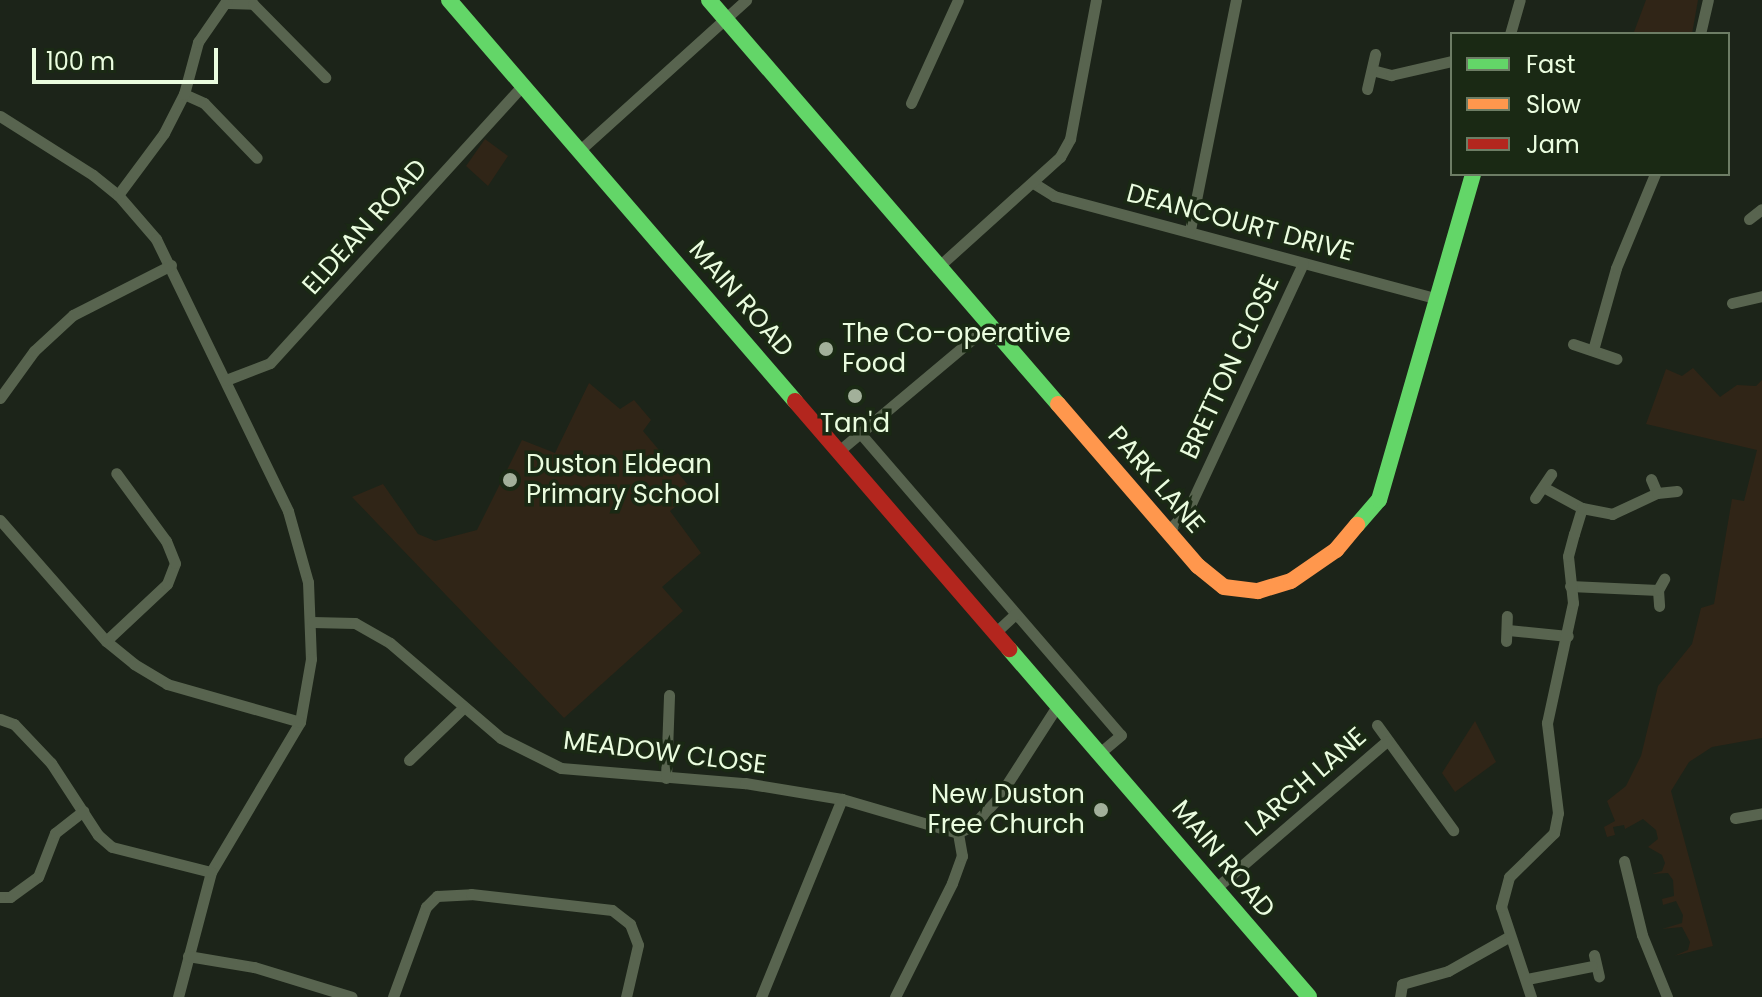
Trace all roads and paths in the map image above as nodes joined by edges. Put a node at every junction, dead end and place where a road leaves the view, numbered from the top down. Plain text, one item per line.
1 (449, 0) edge
2 (709, 0) edge
3 (746, 0) edge
4 (958, 0) edge
5 (1236, 0) edge
6 (1520, 0) edge
7 (1708, 0) edge
8 (1093, 1) edge
9 (228, 2) edge
10 (726, 18) junction
11 (1511, 32) edge
12 (1700, 32) edge
13 (1375, 54) dead end
14 (1450, 61) edge
15 (1372, 70) junction
16 (325, 77) dead end
17 (523, 85) junction
18 (1367, 89) dead end
19 (184, 94) junction
20 (911, 103) dead end
21 (0, 116) edge
22 (580, 150) junction
23 (257, 158) dead end
24 (1472, 176) edge
25 (1654, 176) edge
26 (1035, 184) junction
27 (118, 195) junction
28 (1762, 209) edge
29 (1749, 219) dead end
30 (1190, 230) junction
31 (1303, 263) junction
32 (171, 265) junction
33 (937, 268) junction
34 (1762, 296) edge
35 (1436, 298) junction
36 (1732, 303) dead end
37 (988, 326) junction
38 (1573, 344) dead end
39 (1593, 350) junction
40 (1617, 359) dead end
41 (226, 380) junction
42 (0, 398) edge
43 (860, 433) junction
44 (840, 450) junction
45 (116, 473) dead end
46 (1551, 474) dead end
47 (1651, 479) dead end
48 (1545, 488) junction
49 (1677, 491) dead end
50 (1657, 493) junction
51 (1535, 498) dead end
52 (1582, 508) junction
53 (0, 520) edge
54 (1170, 529) junction
55 (1570, 586) junction
56 (1659, 606) dead end
57 (1015, 614) junction
58 (1507, 616) dead end
59 (312, 622) junction
60 (997, 631) junction
61 (1568, 636) junction
62 (106, 641) junction
63 (669, 695) dead end
64 (1059, 703) junction
65 (464, 707) junction
66 (0, 719) edge
67 (300, 722) junction
68 (1377, 725) dead end
69 (1387, 741) junction
70 (1101, 752) junction
71 (409, 760) dead end
72 (666, 778) junction
73 (842, 799) junction
74 (83, 811) junction
75 (1762, 813) edge
76 (1735, 818) dead end
77 (1453, 830) dead end
78 (958, 833) junction
79 (1624, 861) dead end
80 (211, 872) junction
81 (1216, 888) junction
82 (0, 897) edge
83 (1510, 936) junction
84 (188, 956) junction
85 (1595, 966) dead end
86 (1397, 972) dead end
87 (1527, 979) junction
88 (1401, 991) edge
89 (178, 997) edge
90 (352, 997) edge
91 (393, 997) edge
92 (626, 997) edge
93 (761, 997) edge
94 (895, 997) edge
95 (1309, 997) edge
96 (1531, 997) edge
97 (1667, 997) edge

1 - 17 street, MAIN ROAD
2 - 10 street, PARK LANE
3 - 10 street
4 - 20 street
5 - 30 street
6 - 11 street
7 - 12 street
8 - 26 street
9 - 16 street
9 - 19 street
10 - 22 street
10 - 33 street, PARK LANE
13 - 15 street
14 - 15 street
15 - 18 street
17 - 22 street, MAIN ROAD
17 - 41 street, ELDEAN ROAD
19 - 23 street
19 - 27 street
21 - 27 street
22 - 44 street, MAIN ROAD
24 - 35 street, PARK LANE
25 - 39 street
26 - 30 street, DEANCOURT DRIVE
26 - 33 street
27 - 32 street
28 - 29 street
30 - 31 street, DEANCOURT DRIVE
31 - 35 street, DEANCOURT DRIVE
31 - 54 street, BRETTON CLOSE
32 - 41 street
32 - 42 street
33 - 37 street, PARK LANE
34 - 36 street
35 - 54 street, PARK LANE
37 - 43 street
37 - 54 street, PARK LANE
38 - 39 street
39 - 40 street
41 - 59 street
43 - 44 street
43 - 57 street
44 - 60 street, MAIN ROAD
45 - 62 street
46 - 48 street
47 - 50 street
48 - 51 street
48 - 52 street
49 - 50 street
50 - 52 street
52 - 55 street
53 - 62 street
55 - 56 street
55 - 61 street
57 - 60 street
57 - 70 street
58 - 61 street
59 - 65 street, MEADOW CLOSE
59 - 67 street
60 - 64 street, MAIN ROAD
61 - 83 street
62 - 67 street
63 - 72 street
64 - 70 street, MAIN ROAD
64 - 78 street
65 - 71 street
65 - 72 street, MEADOW CLOSE
66 - 74 street
67 - 80 street
68 - 69 street, LARCH LANE
69 - 77 street, LARCH LANE
69 - 81 street, LARCH LANE
70 - 81 street, MAIN ROAD
72 - 73 street, MEADOW CLOSE
73 - 78 street, MEADOW CLOSE
73 - 93 street
74 - 80 street
74 - 82 street
75 - 76 street
78 - 94 street
79 - 97 street
80 - 84 street
81 - 95 street, MAIN ROAD
83 - 87 street
83 - 88 street
84 - 89 street
84 - 90 street
85 - 87 street
86 - 88 street
87 - 96 street
91 - 92 street

